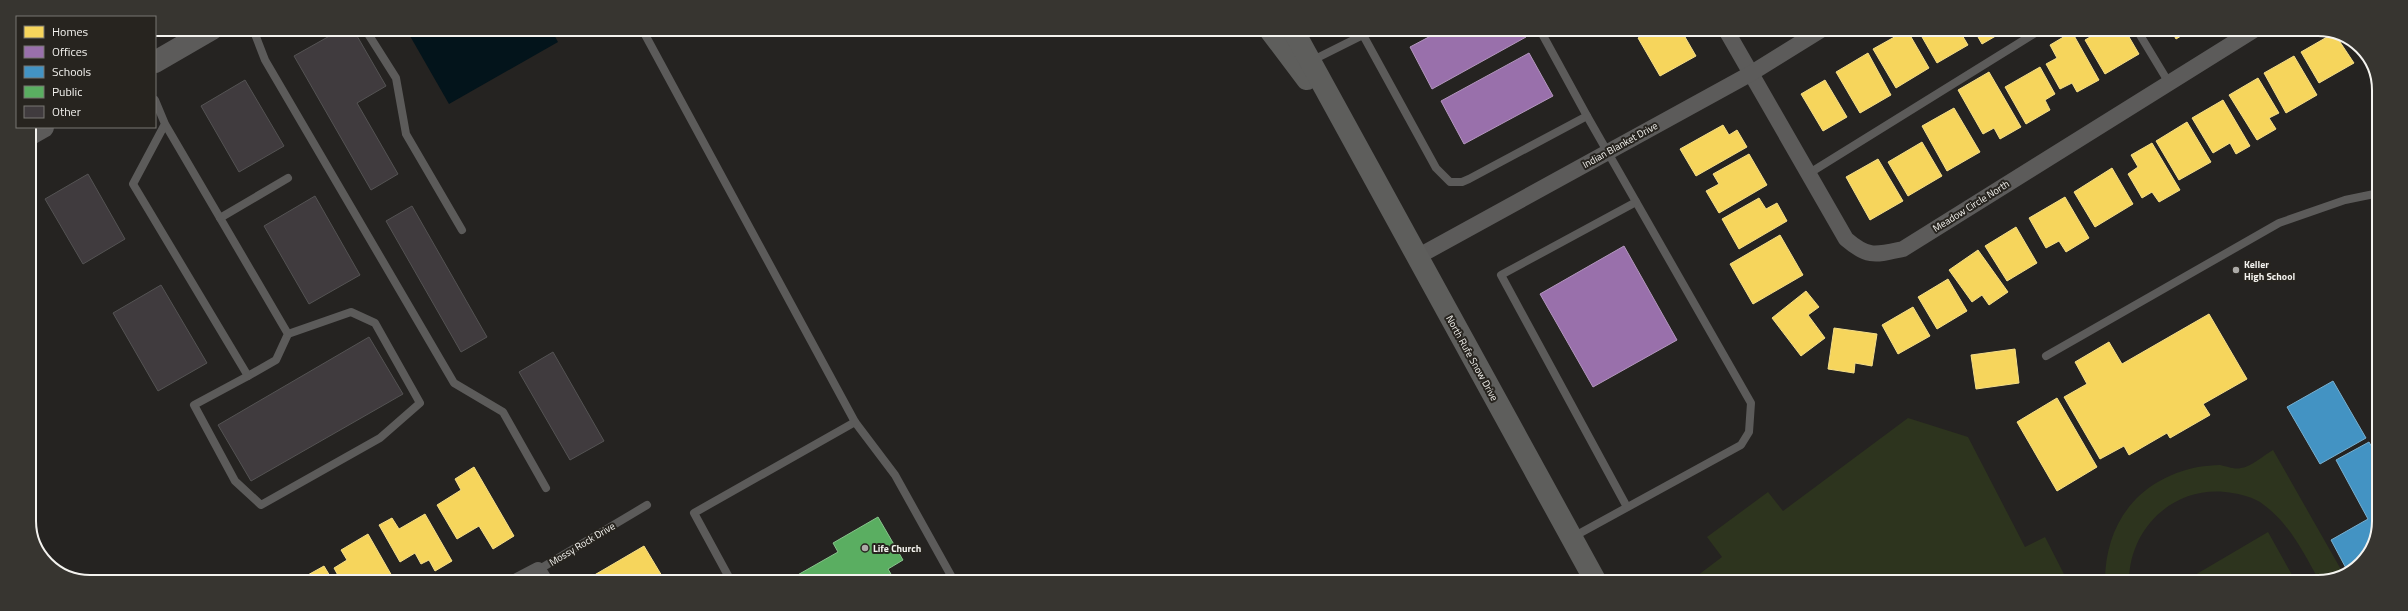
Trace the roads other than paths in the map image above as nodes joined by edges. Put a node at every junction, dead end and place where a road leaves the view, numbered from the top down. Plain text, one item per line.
1 (200, 36) edge
2 (255, 36) edge
3 (369, 36) edge
4 (646, 36) edge
5 (1275, 36) edge
6 (1296, 36) edge
7 (1355, 36) edge
8 (1364, 36) edge
9 (1543, 36) edge
10 (1729, 36) edge
11 (1811, 36) edge
12 (2030, 36) edge
13 (2141, 36) edge
14 (2244, 36) edge
15 (156, 61) edge
16 (1310, 62) junction
17 (1750, 74) junction
18 (2169, 83) junction
19 (156, 103) edge
20 (1587, 116) junction
21 (164, 124) junction
22 (1349, 134) junction
23 (1608, 152) junction
24 (1808, 174) junction
25 (288, 178) dead end
26 (2372, 195) edge
27 (1636, 202) junction
28 (220, 218) junction
29 (462, 230) dead end
30 (1417, 257) junction
31 (288, 334) junction
32 (2046, 356) dead end
33 (248, 376) junction
34 (855, 422) junction
35 (546, 488) dead end
36 (647, 505) dead end
37 (1627, 507) junction
38 (1572, 538) junction
39 (542, 575) edge
40 (728, 575) edge
41 (951, 575) edge
42 (1592, 575) edge

1 - 15 main road
2 - 35 lane
3 - 29 lane
4 - 34 lane
5 - 22 main road, North Rufe Snow Drive
6 - 16 main road, North Rufe Snow Drive
7 - 16 lane
8 - 20 lane
9 - 20 lane
10 - 17 street, Meadow Circle North
11 - 17 street, Indian Blanket Drive
12 - 24 lane
13 - 18 lane
14 - 18 street, Meadow Circle North
16 - 22 main road, North Rufe Snow Drive
17 - 23 street, Indian Blanket Drive
17 - 24 street, Meadow Circle North
18 - 24 street, Meadow Circle North
19 - 21 lane
20 - 23 lane
21 - 28 lane
21 - 33 lane
22 - 30 main road, North Rufe Snow Drive
23 - 27 lane
23 - 30 street, Indian Blanket Drive
25 - 28 lane
26 - 32 lane
27 - 37 lane
27 - 37 lane
28 - 31 lane
30 - 38 main road, North Rufe Snow Drive
31 - 33 lane
31 - 33 lane
34 - 40 lane
34 - 41 lane
36 - 39 lane, Mossy Rock Drive
37 - 38 lane
38 - 42 main road, North Rufe Snow Drive

